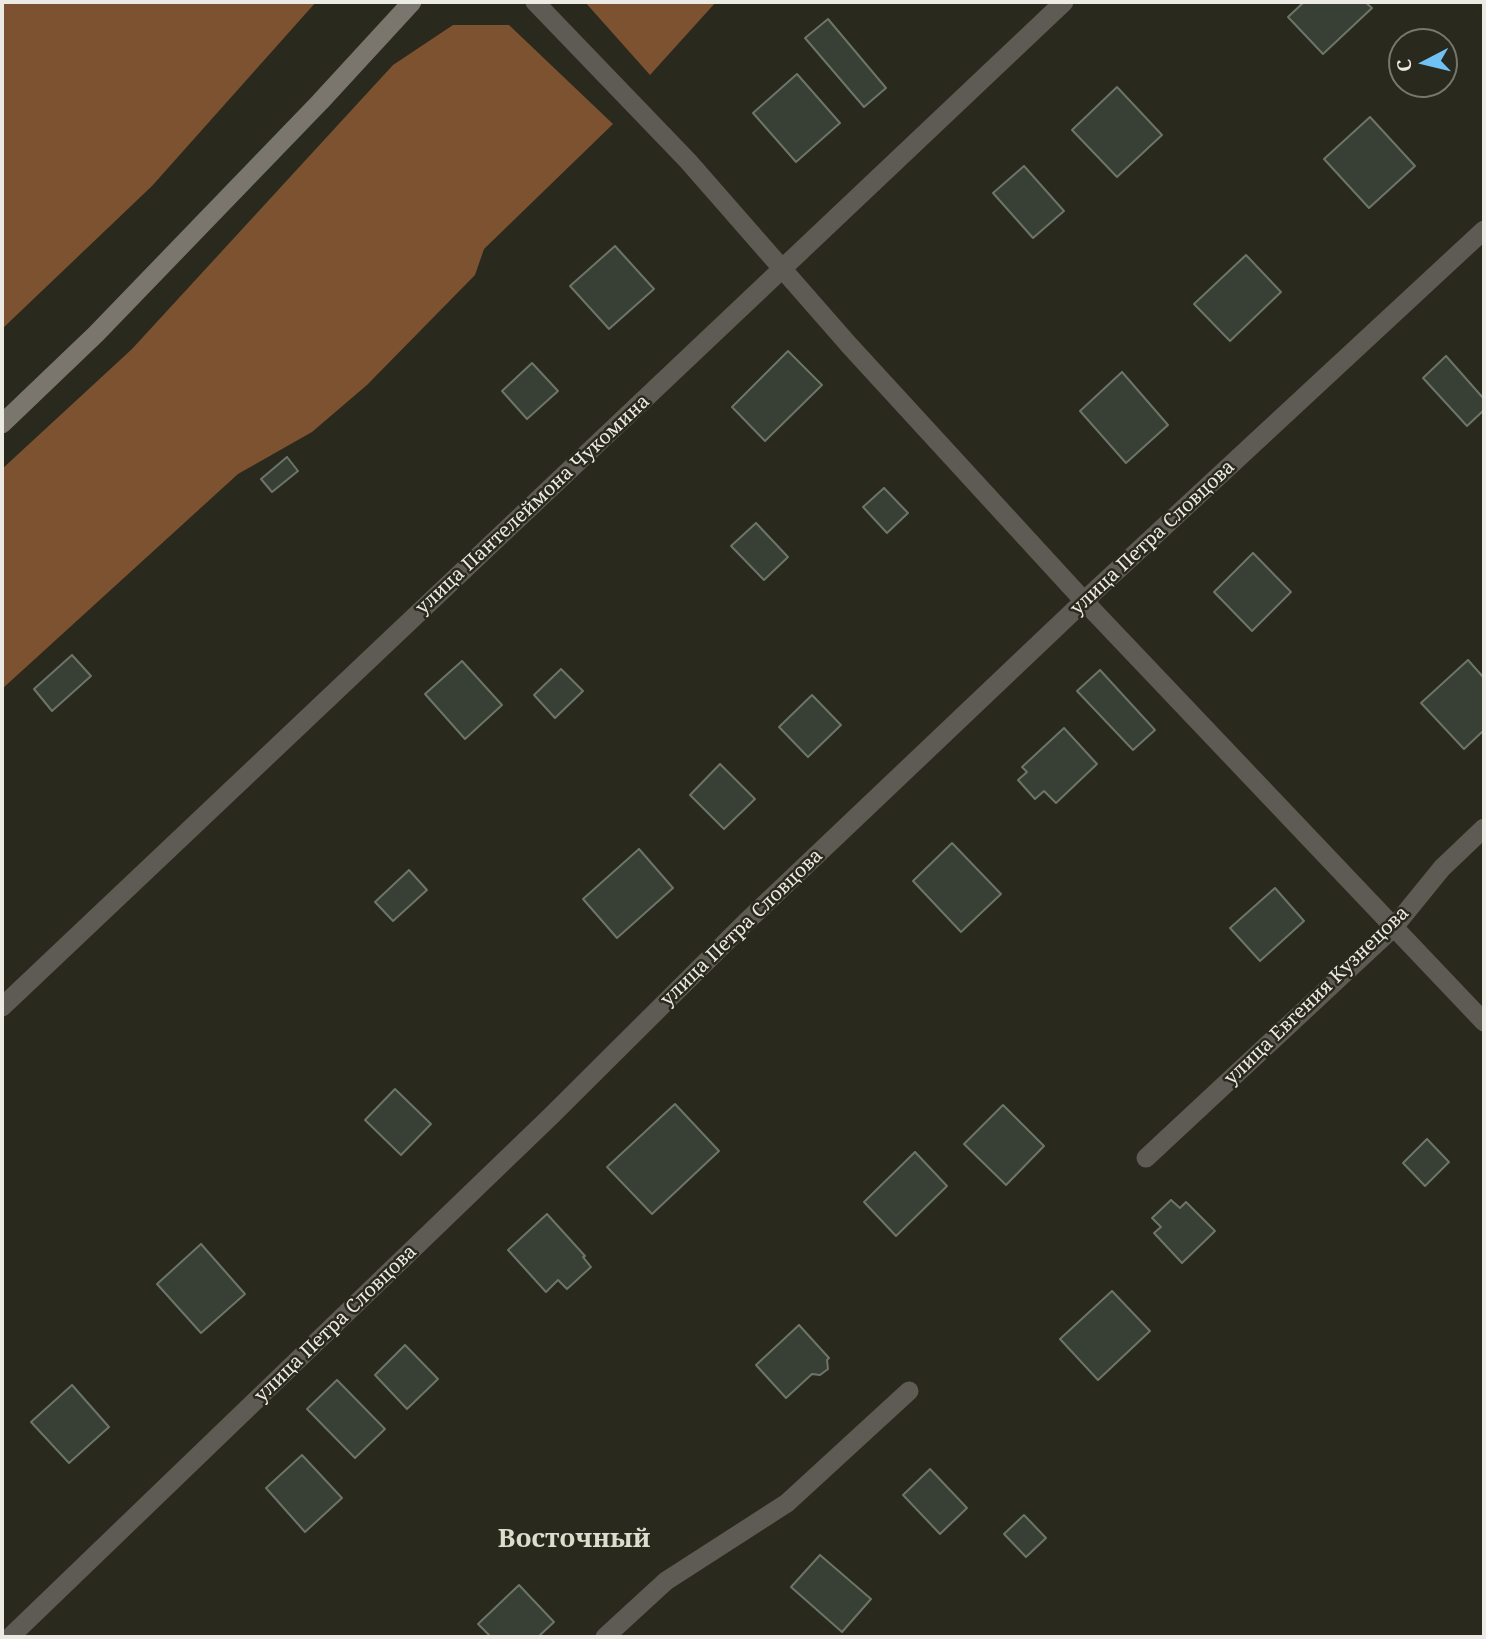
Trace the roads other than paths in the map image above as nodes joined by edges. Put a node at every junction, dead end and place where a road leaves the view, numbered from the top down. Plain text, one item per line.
1 (412, 2) edge
2 (535, 2) edge
3 (1064, 2) edge
4 (1484, 230) edge
5 (783, 269) junction
6 (2, 424) edge
7 (1084, 601) junction
8 (1484, 828) edge
9 (1394, 927) junction
10 (2, 1006) edge
11 (1484, 1022) edge
12 (1146, 1158) dead end
13 (909, 1391) dead end
14 (10, 1637) edge
15 (605, 1637) edge

1 - 6 main road
2 - 5 street
3 - 5 street, улица Пантелеймона Чукомина
4 - 7 street, улица Петра Словцова
5 - 7 street
5 - 10 street, улица Пантелеймона Чукомина
7 - 9 street
7 - 14 street, улица Петра Словцова
8 - 9 street, улица Евгения Кузнецова
9 - 11 street
9 - 12 street, улица Евгения Кузнецова
13 - 15 street

